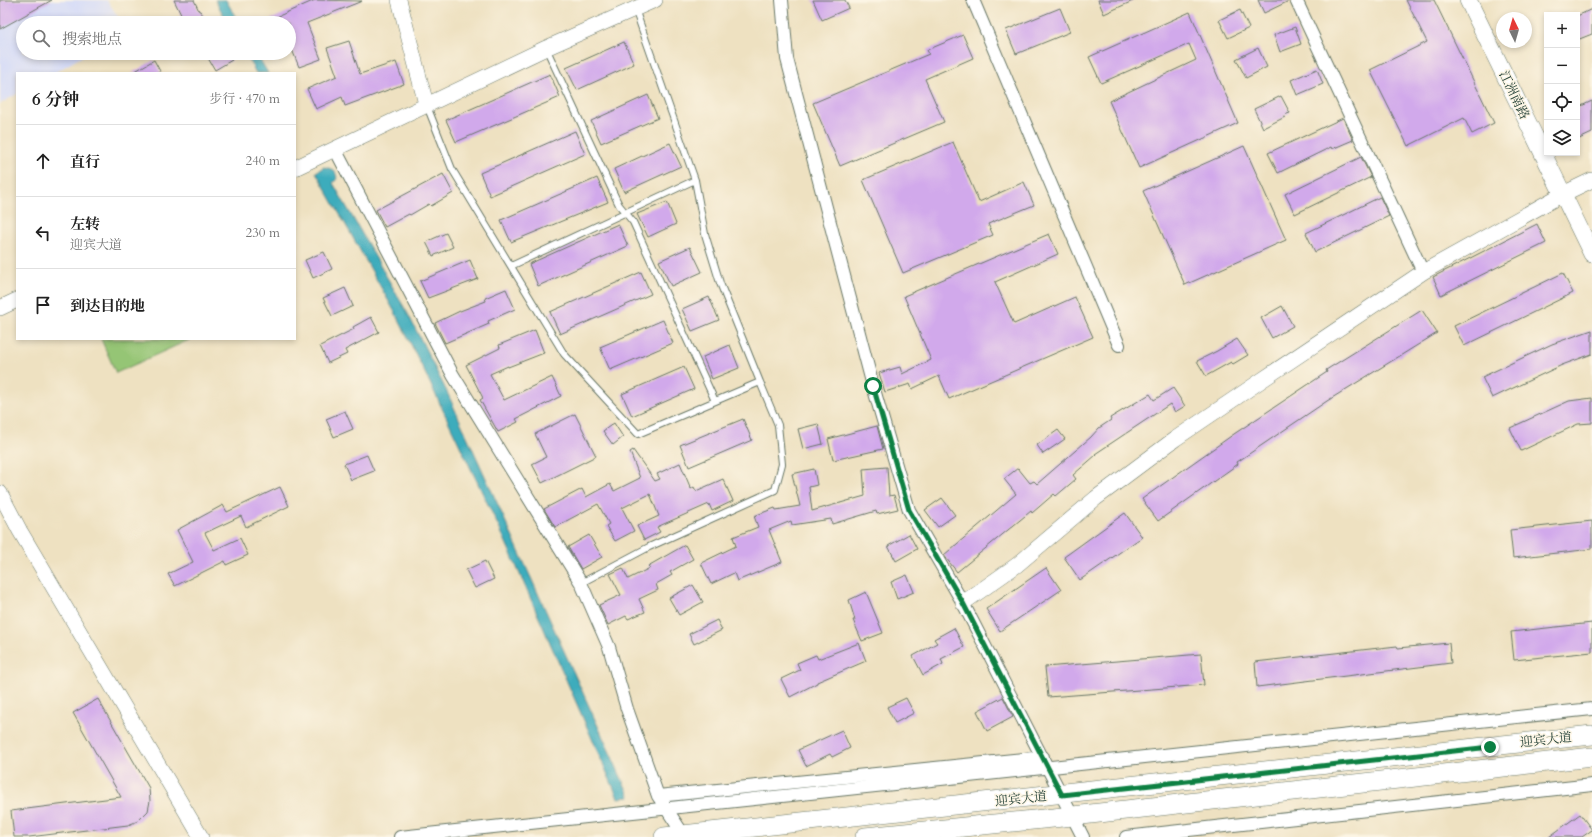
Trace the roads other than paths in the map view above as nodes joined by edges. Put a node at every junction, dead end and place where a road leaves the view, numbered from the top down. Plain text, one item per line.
1 (399, 0) edge
2 (655, 0) edge
3 (782, 0) edge
4 (973, 0) edge
5 (1296, 0) edge
6 (1468, 0) edge
7 (635, 8) junction
8 (546, 48) junction
9 (426, 104) junction
10 (335, 149) junction
11 (296, 168) edge
12 (695, 180) junction
13 (1592, 180) edge
14 (1563, 194) junction
15 (626, 213) junction
16 (1592, 254) edge
17 (511, 266) junction
18 (1423, 272) junction
19 (16, 300) edge
20 (0, 308) edge
21 (1118, 345) dead end
22 (760, 382) junction
23 (715, 401) junction
24 (0, 493) edge
25 (581, 583) junction
26 (963, 603) junction
27 (1592, 709) edge
28 (1592, 735) edge
29 (1043, 757) junction
30 (1592, 757) edge
31 (1049, 768) junction
32 (1592, 785) edge
33 (1062, 795) junction
34 (658, 796) junction
35 (667, 810) junction
36 (1073, 816) junction
37 (685, 836) edge
38 (201, 837) edge
39 (400, 837) edge
40 (664, 837) edge
41 (865, 837) edge
42 (1083, 837) edge
43 (1126, 837) edge

1 - 9 street
2 - 7 street
3 - 26 street
4 - 21 street
5 - 18 street
6 - 14 main road, 江洲南路
7 - 8 street
7 - 12 lane
8 - 9 street
8 - 15 lane
9 - 10 street
9 - 17 lane
10 - 11 street
10 - 25 street
12 - 15 lane
12 - 22 lane
13 - 14 street
14 - 16 main road, 江洲南路
14 - 18 street
15 - 17 lane
15 - 23 lane
17 - 23 lane
18 - 26 street
19 - 20 street
22 - 23 lane
22 - 25 lane
24 - 38 street
25 - 34 street
26 - 29 street
27 - 31 street
28 - 33 main road, 迎宾大道
29 - 31 street
29 - 34 street
30 - 36 main road, 迎宾大道
31 - 33 street
31 - 35 street
32 - 43 street
33 - 36 street
33 - 37 main road, 迎宾大道
34 - 35 street
35 - 37 street
35 - 39 street
36 - 41 main road, 迎宾大道
36 - 42 street
37 - 40 main road, 迎宾大道

